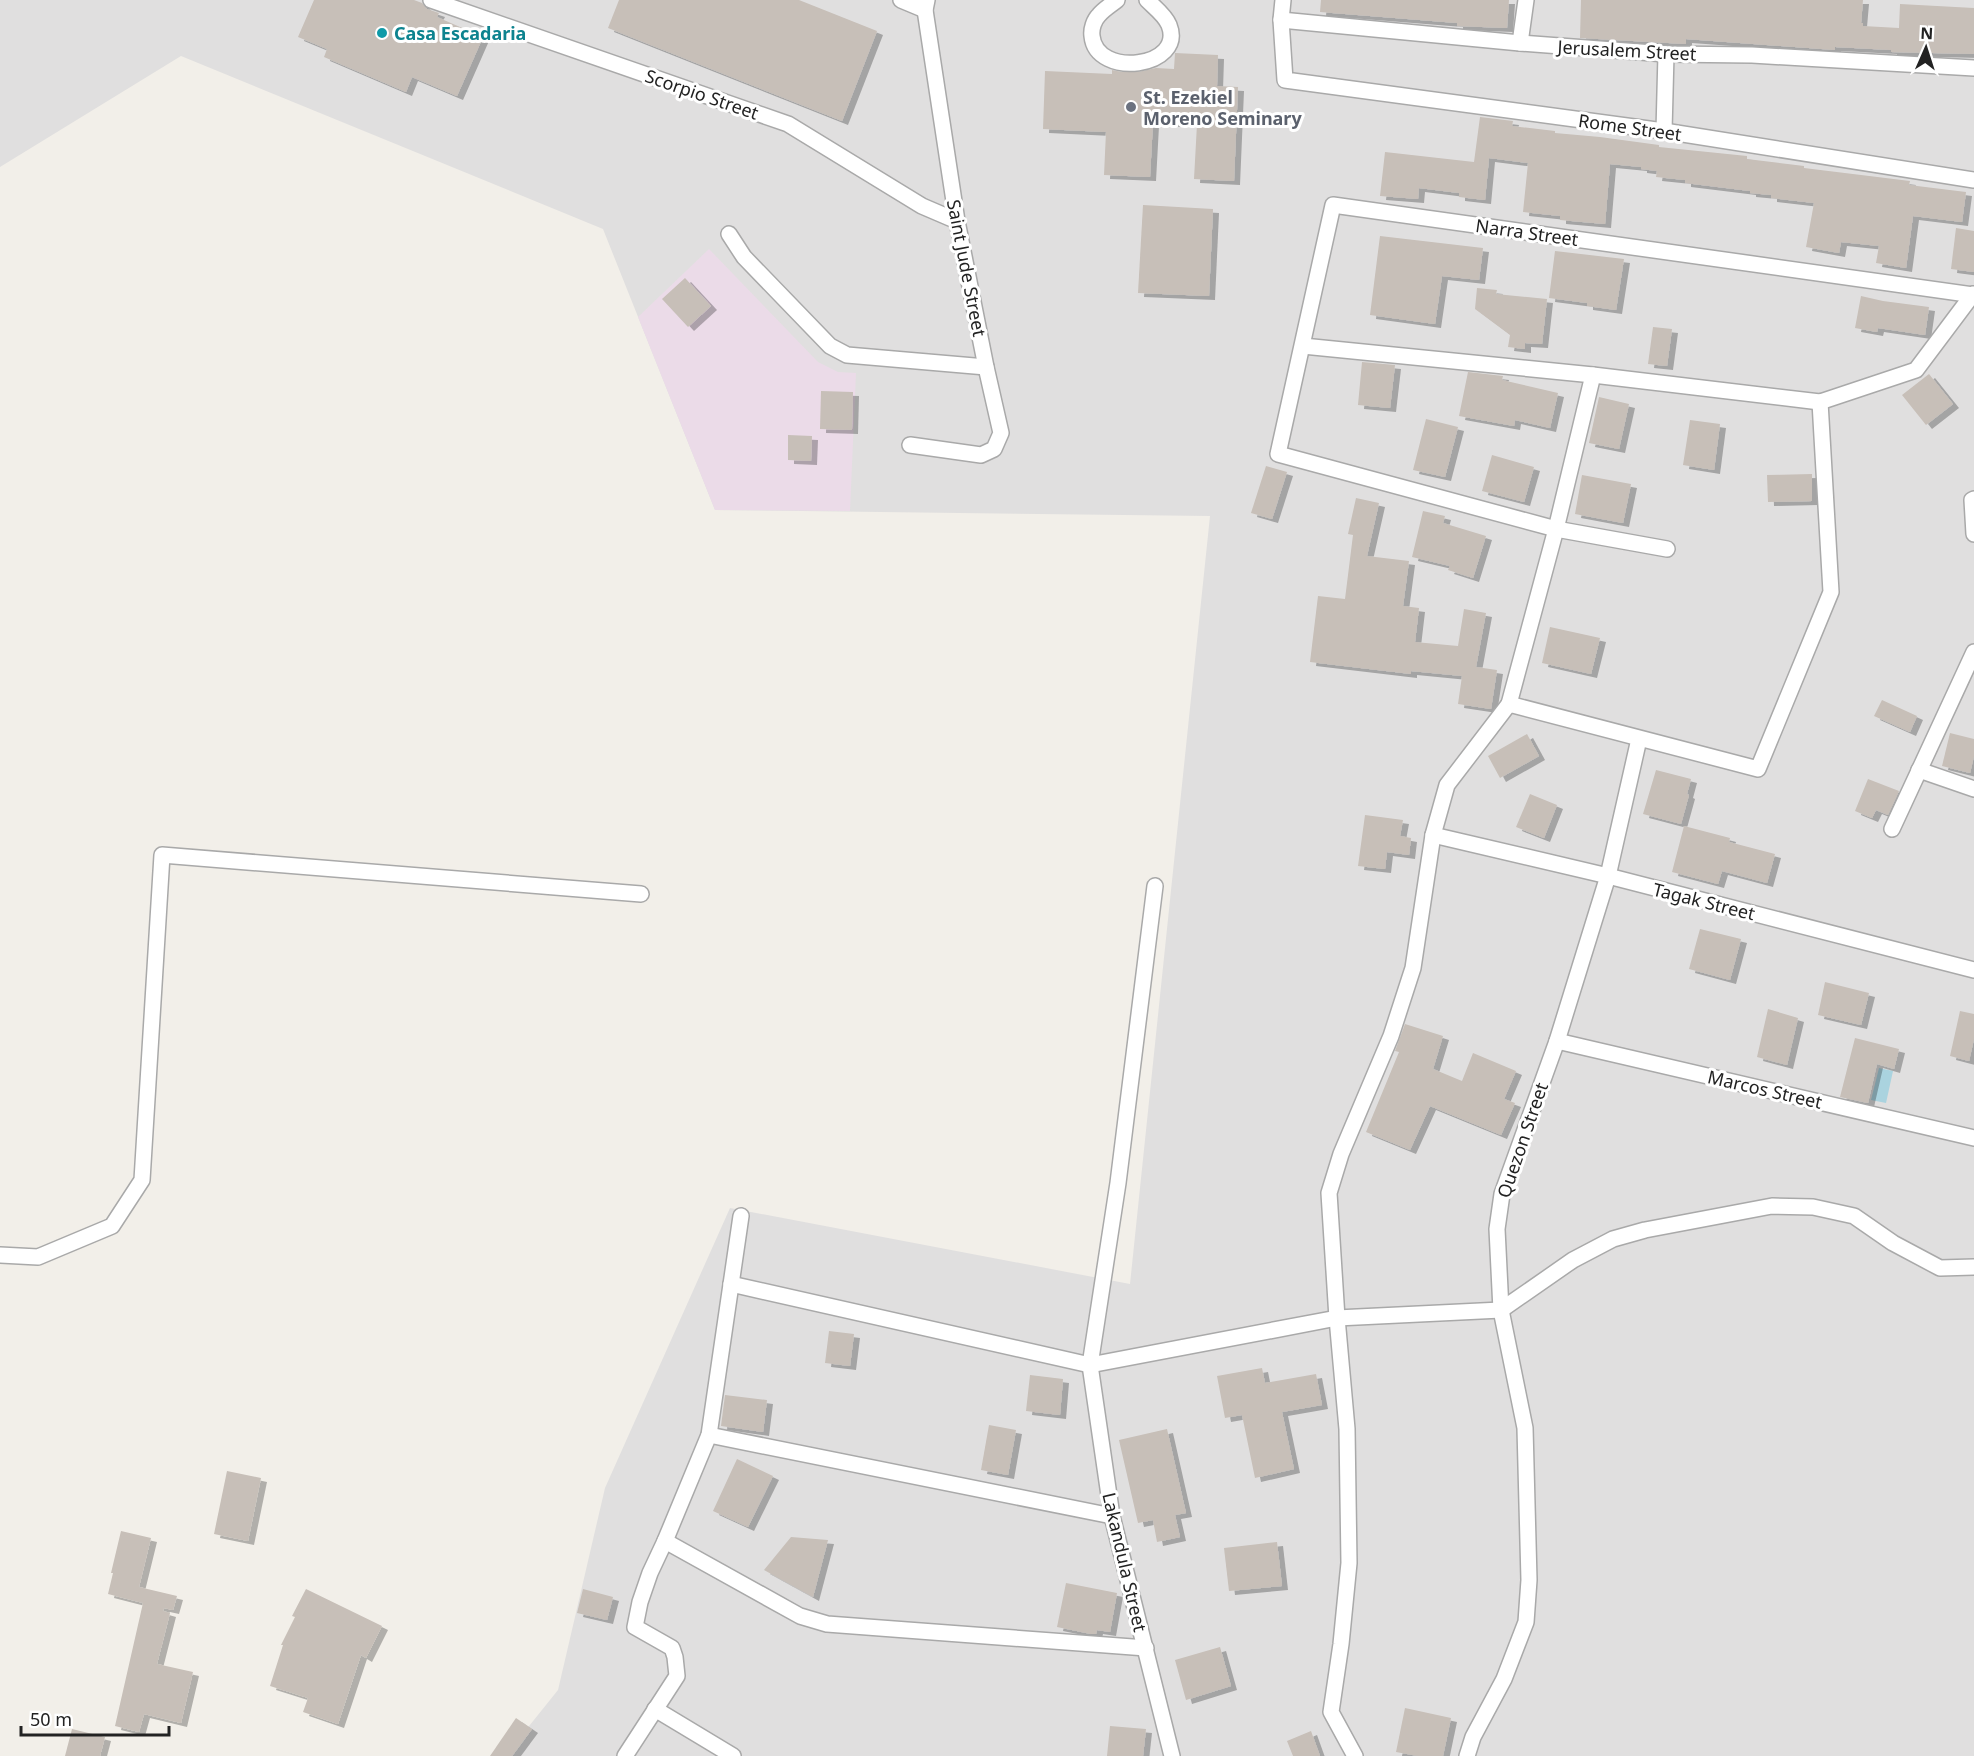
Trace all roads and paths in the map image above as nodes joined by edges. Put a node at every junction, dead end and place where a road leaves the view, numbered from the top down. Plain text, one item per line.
1 (431, 0) edge
2 (901, 0) edge
3 (1117, 0) edge
4 (1147, 0) edge
5 (1283, 0) edge
6 (1526, 0) edge
7 (926, 5) edge
8 (1281, 21) junction
9 (1520, 43) junction
10 (1666, 54) junction
11 (1974, 68) edge
12 (1664, 131) junction
13 (1974, 180) edge
14 (957, 221) junction
15 (729, 234) dead end
16 (1973, 295) edge
17 (1303, 346) junction
18 (986, 367) junction
19 (1593, 375) junction
20 (1820, 402) junction
21 (910, 445) dead end
22 (1974, 499) edge
23 (1556, 529) junction
24 (1974, 534) edge
25 (1667, 549) dead end
26 (1974, 652) edge
27 (1509, 704) junction
28 (1639, 739) junction
29 (1919, 770) junction
30 (1974, 789) edge
31 (1892, 829) dead end
32 (1433, 835) junction
33 (1608, 876) junction
34 (1155, 886) dead end
35 (641, 894) dead end
36 (1974, 970) edge
37 (1557, 1041) junction
38 (1974, 1138) edge
39 (741, 1216) dead end
40 (0, 1255) edge
41 (1974, 1267) edge
42 (731, 1284) junction
43 (1501, 1310) junction
44 (1337, 1318) junction
45 (1090, 1365) junction
46 (709, 1435) junction
47 (1112, 1516) junction
48 (665, 1541) junction
49 (1146, 1648) junction
50 (655, 1709) junction
51 (625, 1756) edge
52 (733, 1756) edge
53 (1172, 1756) edge
54 (1355, 1756) edge
55 (1467, 1756) edge

1 - 14 street, Scorpio Street
2 - 7 street
3 - 4 street
5 - 8 street
6 - 9 street
7 - 14 street, Saint Jude Street
8 - 9 street, Jerusalem Street
8 - 12 street, Rome Street
9 - 10 street, Jerusalem Street
10 - 11 street, Jerusalem Street
10 - 12 street
12 - 13 street, Rome Street
14 - 18 street, Saint Jude Street
15 - 18 street
16 - 17 street, Narra Street
16 - 20 street
17 - 19 street
17 - 23 street, Narra Street
18 - 21 street, Saint Jude Street
19 - 20 street
19 - 23 street
20 - 28 street
22 - 24 street
23 - 25 street
23 - 27 street
26 - 29 street
27 - 28 street
27 - 32 street
28 - 33 street, Quezon Street
29 - 30 street
29 - 31 street
32 - 33 street, Tagak Street
32 - 44 street
33 - 36 street, Tagak Street
33 - 37 street, Quezon Street
34 - 45 street, Lakandula Street
35 - 40 street
37 - 38 street, Marcos Street
37 - 43 street, Quezon Street
39 - 42 street
41 - 43 street
42 - 45 street
42 - 46 street
43 - 44 street
43 - 55 street, Quezon Street
44 - 45 street
44 - 54 street
45 - 47 street, Lakandula Street
46 - 47 street
46 - 48 street
47 - 49 street, Lakandula Street
48 - 49 street
48 - 50 street
49 - 53 street, Lakandula Street
50 - 51 street
50 - 52 street

